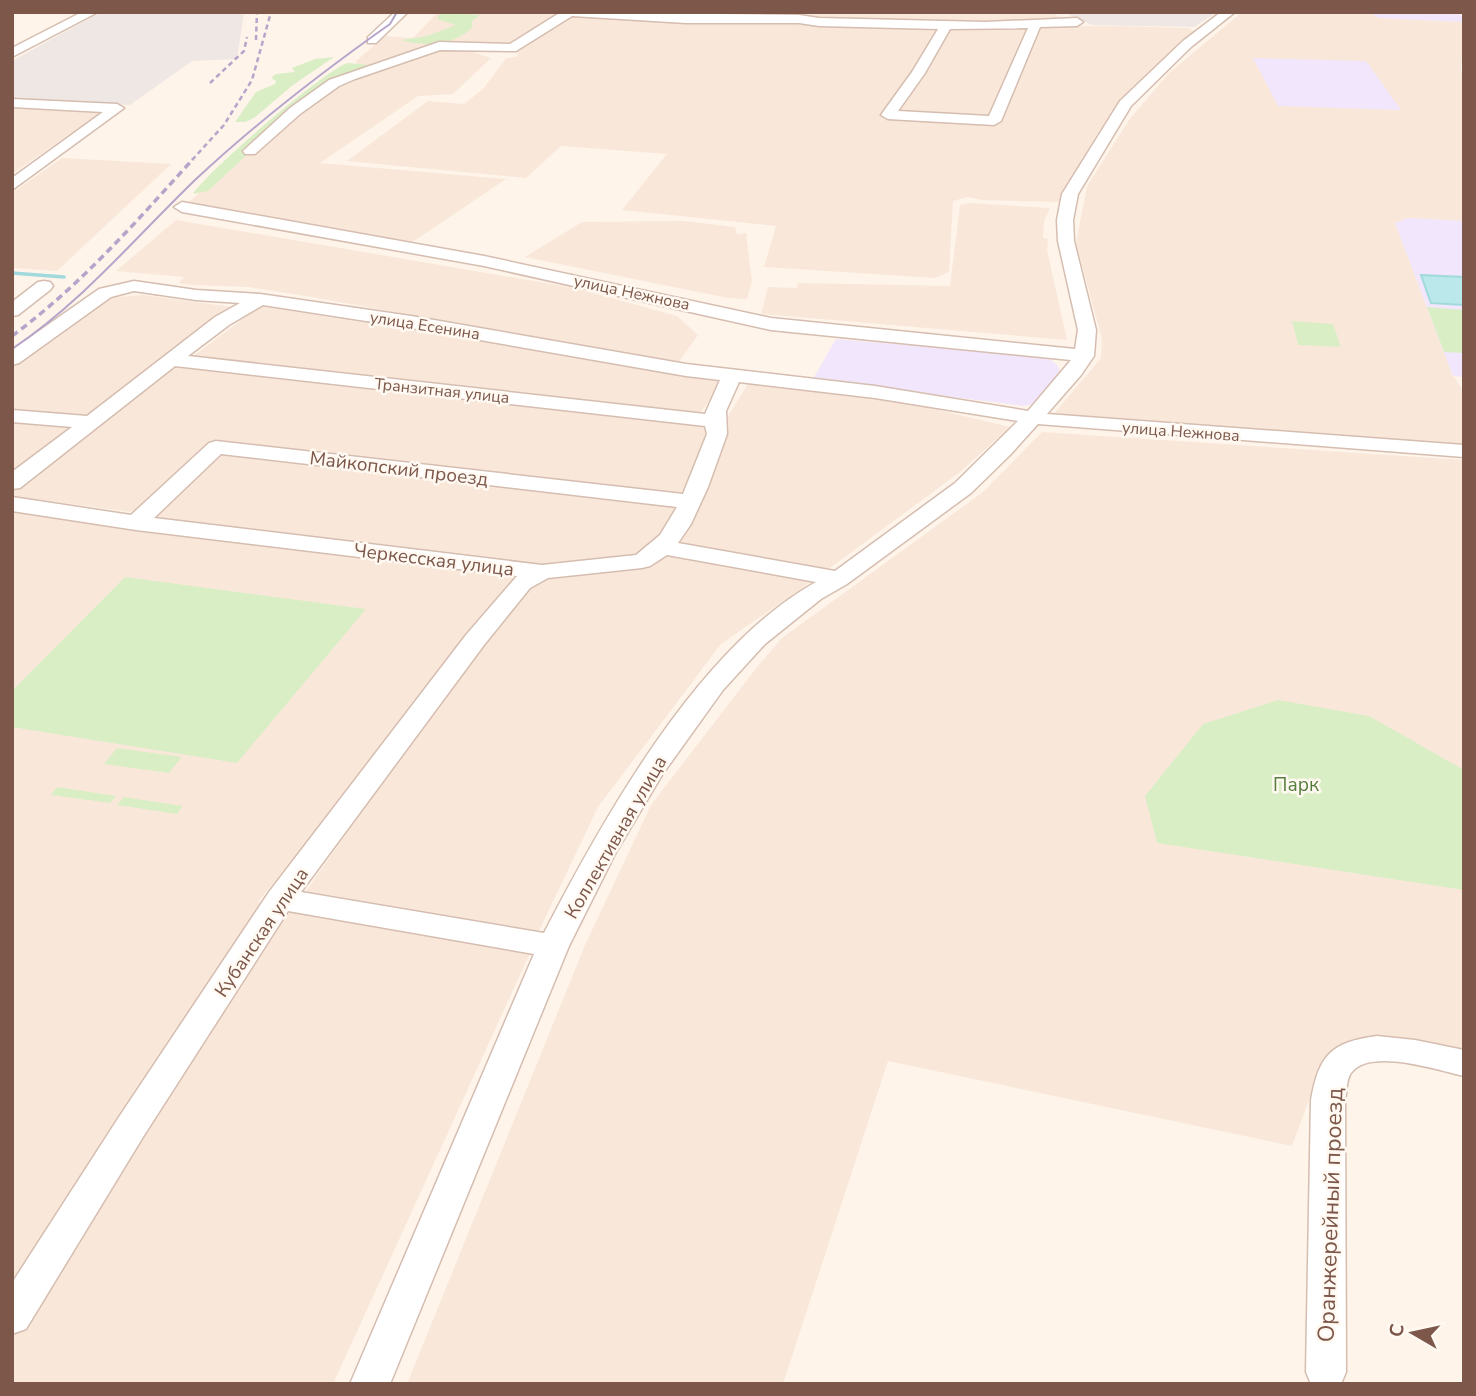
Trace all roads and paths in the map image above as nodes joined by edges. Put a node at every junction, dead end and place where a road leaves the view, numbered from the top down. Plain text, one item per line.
1 (92, 12) edge
2 (402, 12) edge
3 (569, 12) edge
4 (1229, 12) edge
5 (944, 21) edge
6 (1077, 22) dead end
7 (1035, 25) junction
8 (372, 40) dead end
9 (12, 52) edge
10 (12, 103) edge
11 (250, 151) dead end
12 (12, 185) edge
13 (182, 207) dead end
14 (44, 286) dead end
15 (116, 289) joint
16 (260, 299) junction
17 (12, 312) edge
18 (1084, 356) junction
19 (12, 359) edge
20 (171, 360) junction
21 (732, 376) junction
22 (12, 416) edge
23 (1034, 418) junction
24 (713, 421) junction
25 (90, 422) junction
26 (1464, 451) edge
27 (12, 483) edge
28 (691, 502) junction
29 (12, 504) edge
30 (136, 523) junction
31 (664, 547) junction
32 (542, 572) junction
33 (839, 579) junction
34 (280, 900) junction
35 (553, 946) junction
36 (1464, 1063) edge
37 (12, 1317) edge
38 (1326, 1372) dead end
39 (370, 1384) edge

1 - 9 street
2 - 8 street
3 - 5 street
3 - 11 street
4 - 18 street
5 - 7 street
5 - 7 street
6 - 7 street
10 - 12 street
13 - 18 street, улица Нежнова
14 - 17 street
15 - 16 street, улица Есенина
15 - 19 street
16 - 20 street
16 - 21 street, улица Есенина
18 - 23 street, Коллективная улица
20 - 24 street, Транзитная улица
20 - 25 street
21 - 23 street, улица Нежнова
21 - 24 street
22 - 25 street
23 - 26 street, улица Нежнова
23 - 33 street, Коллективная улица
24 - 28 street
25 - 27 street
28 - 30 street, Майкопский проезд
28 - 31 street
29 - 30 street, Черкесская улица
30 - 32 street, Черкесская улица
31 - 32 street, Черкесская улица
31 - 33 street
32 - 34 street, Кубанская улица
33 - 35 street, Коллективная улица
34 - 35 street
34 - 37 street, Кубанская улица
35 - 39 street, Коллективная улица
36 - 38 street, Оранжерейный проезд

